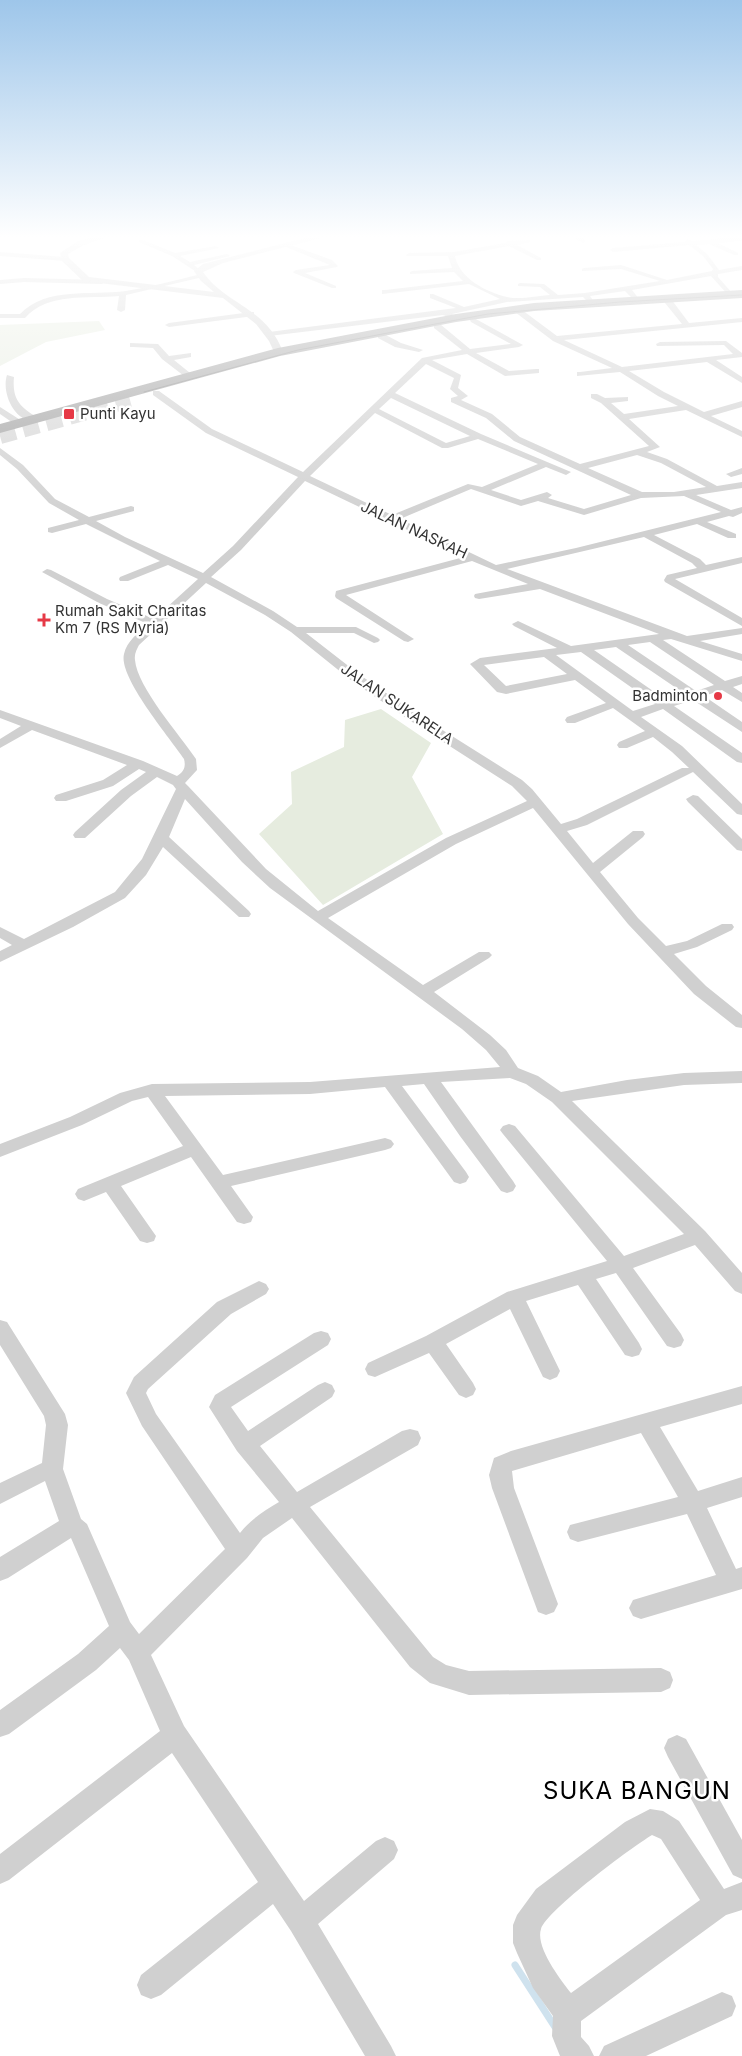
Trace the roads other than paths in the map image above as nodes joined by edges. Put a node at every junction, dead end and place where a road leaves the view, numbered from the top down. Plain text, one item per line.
1 (270, 334) edge
2 (359, 334) edge
3 (392, 334) edge
4 (447, 334) edge
5 (499, 334) edge
6 (549, 334) edge
7 (607, 334) edge
8 (651, 334) dead end
9 (381, 336) junction
10 (556, 339) junction
11 (660, 344) junction
12 (133, 345) dead end
13 (419, 350) dead end
14 (278, 352) junction
15 (470, 353) junction
16 (188, 355) dead end
17 (741, 355) edge
18 (669, 357) junction
19 (168, 359) junction
20 (708, 359) junction
21 (425, 360) junction
22 (621, 369) junction
23 (742, 369) edge
24 (536, 371) dead end
25 (726, 371) junction
26 (580, 374) dead end
27 (191, 377) junction
28 (9, 379) dead end
29 (742, 381) edge
30 (156, 393) junction
31 (390, 394) junction
32 (594, 396) dead end
33 (625, 399) dead end
34 (130, 400) tunnel mouth
35 (604, 401) junction
36 (742, 404) edge
37 (688, 408) junction
38 (0, 410) edge
39 (375, 410) junction
40 (704, 415) junction
41 (622, 417) junction
42 (34, 419) junction
43 (19, 423) junction
44 (742, 425) edge
45 (0, 429) edge
46 (731, 429) junction
47 (742, 434) edge
48 (478, 436) junction
49 (0, 451) edge
50 (639, 452) junction
51 (546, 464) junction
52 (581, 467) junction
53 (742, 470) edge
54 (566, 472) dead end
55 (731, 474) dead end
56 (302, 477) junction
57 (742, 485) edge
58 (716, 489) junction
59 (482, 490) junction
60 (685, 494) junction
61 (640, 495) junction
62 (131, 509) dead end
63 (742, 510) edge
64 (730, 513) junction
65 (742, 518) edge
66 (85, 519) junction
67 (390, 519) junction
68 (698, 521) junction
69 (52, 530) dead end
70 (647, 534) junction
71 (732, 536) dead end
72 (472, 558) junction
73 (742, 560) edge
74 (168, 561) junction
75 (495, 568) junction
76 (704, 569) junction
77 (47, 572) dead end
78 (205, 578) junction
79 (124, 579) dead end
80 (540, 586) junction
81 (479, 596) dead end
82 (742, 623) edge
83 (156, 624) junction
84 (518, 624) dead end
85 (295, 630) junction
86 (742, 630) edge
87 (674, 636) junction
88 (652, 638) junction
89 (408, 639) dead end
90 (686, 639) junction
91 (374, 640) dead end
92 (619, 644) junction
93 (584, 648) junction
94 (570, 650) junction
95 (546, 653) junction
96 (742, 658) edge
97 (576, 676) junction
98 (742, 680) edge
99 (724, 686) junction
100 (696, 694) junction
101 (742, 698) edge
102 (616, 703) junction
103 (665, 704) junction
104 (0, 714) edge
105 (633, 715) junction
106 (571, 720) dead end
107 (32, 725) junction
108 (742, 728) edge
109 (654, 732) junction
110 (0, 744) edge
111 (623, 745) dead end
112 (742, 759) edge
113 (138, 764) junction
114 (156, 771) junction
115 (687, 771) dead end
116 (181, 785) junction
117 (61, 798) dead end
118 (693, 799) dead end
119 (535, 802) junction
120 (742, 811) edge
121 (557, 830) junction
122 (638, 834) dead end
123 (80, 835) dead end
124 (736, 836) edge
125 (162, 838) junction
126 (742, 847) edge
127 (592, 871) junction
128 (244, 914) dead end
129 (318, 917) junction
130 (726, 927) dead end
131 (0, 932) edge
132 (23, 945) junction
133 (663, 952) junction
134 (484, 955) dead end
135 (0, 957) edge
136 (423, 992) junction
137 (742, 1023) edge
138 (512, 1072) junction
139 (742, 1077) edge
140 (429, 1078) junction
141 (390, 1082) junction
142 (152, 1090) junction
143 (558, 1098) junction
144 (509, 1130) dead end
145 (385, 1144) dead end
146 (194, 1149) junction
147 (0, 1151) edge
148 (460, 1177) dead end
149 (220, 1182) junction
150 (110, 1184) junction
151 (507, 1186) dead end
152 (84, 1194) dead end
153 (244, 1217) dead end
154 (147, 1236) dead end
155 (698, 1236) junction
156 (620, 1264) junction
157 (583, 1276) junction
158 (742, 1286) edge
159 (259, 1289) dead end
160 (514, 1297) junction
161 (3, 1338) edge
162 (321, 1339) dead end
163 (674, 1340) dead end
164 (433, 1342) junction
165 (632, 1349) dead end
166 (375, 1369) dead end
167 (550, 1371) dead end
168 (466, 1389) dead end
169 (325, 1391) dead end
170 (742, 1395) edge
171 (645, 1421) junction
172 (410, 1438) dead end
173 (245, 1444) junction
174 (52, 1469) junction
175 (742, 1487) edge
176 (0, 1494) edge
177 (693, 1503) junction
178 (296, 1505) junction
179 (72, 1525) junction
180 (578, 1532) dead end
181 (238, 1551) junction
182 (0, 1570) edge
183 (737, 1580) edge
184 (546, 1604) dead end
185 (641, 1608) dead end
186 (122, 1630) junction
187 (137, 1652) junction
188 (661, 1680) dead end
189 (0, 1724) edge
190 (175, 1735) junction
191 (677, 1748) dead end
192 (385, 1850) dead end
193 (742, 1866) edge
194 (0, 1871) edge
195 (277, 1884) junction
196 (730, 1900) edge
197 (301, 1921) junction
198 (151, 1985) dead end
199 (722, 2006) dead end
200 (568, 2013) junction
201 (381, 2056) edge
202 (579, 2056) edge
203 (614, 2056) edge

1 - 14 street
2 - 14 highway
3 - 9 highway
4 - 15 street
5 - 15 street
6 - 10 street
7 - 10 street
8 - 11 street
9 - 13 street
9 - 30 highway
10 - 22 street
11 - 17 street
11 - 18 street
12 - 19 street
14 - 27 highway
15 - 21 street
15 - 24 street
16 - 19 street
17 - 20 street
18 - 20 street
18 - 22 street
19 - 27 street
20 - 25 street
21 - 31 street
21 - 52 street
22 - 26 street
22 - 37 street
23 - 25 street
25 - 29 street
27 - 42 highway
28 - 42 street
30 - 34 highway
30 - 56 street, JALAN NASKAH
31 - 39 street
31 - 48 street
32 - 35 street
33 - 35 street
35 - 41 street
36 - 40 street
37 - 40 street
37 - 41 street
38 - 43 street
39 - 48 street
39 - 56 street
40 - 46 street
41 - 50 street
42 - 43 highway
43 - 45 highway
44 - 46 street
46 - 47 street
48 - 51 street
49 - 66 street, JALAN SUKARELA
50 - 52 street
50 - 58 street
51 - 54 street
51 - 59 street
52 - 61 street
53 - 55 street
56 - 67 street, JALAN NASKAH
56 - 78 street
57 - 58 street
58 - 60 street
59 - 61 street
59 - 67 street
60 - 61 street
60 - 64 street
62 - 66 street
63 - 64 street
64 - 65 street
64 - 68 street
66 - 69 street
66 - 74 street, JALAN SUKARELA
67 - 72 street, JALAN NASKAH
68 - 70 street
68 - 71 street
70 - 75 street
70 - 76 street
72 - 75 street, JALAN NASKAH
72 - 89 street
73 - 76 street
74 - 78 street, JALAN SUKARELA
74 - 79 street
75 - 80 street, JALAN NASKAH
76 - 82 street
77 - 83 street
78 - 83 street
78 - 85 street, JALAN SUKARELA
80 - 81 street
80 - 87 street, JALAN NASKAH
83 - 116 street
84 - 94 street
85 - 91 street
85 - 119 street, JALAN SUKARELA
86 - 90 street
87 - 88 street
87 - 90 street, JALAN NASKAH
88 - 92 street
88 - 99 street
90 - 96 street, JALAN NASKAH
92 - 93 street
92 - 100 street
93 - 94 street
93 - 103 street
94 - 95 street
95 - 97 street
95 - 97 street
97 - 102 street
98 - 99 street
99 - 100 street
99 - 101 street
100 - 103 street
100 - 108 street
102 - 105 street
102 - 106 street
103 - 105 street
103 - 112 street
104 - 107 street
105 - 109 street
107 - 110 street
107 - 113 street
109 - 111 street
109 - 120 street
113 - 114 street
113 - 117 street
114 - 116 street
114 - 123 street
115 - 121 street
116 - 125 street
116 - 129 street
118 - 124 street
119 - 121 street, JALAN SUKARELA
119 - 129 street
121 - 127 street, JALAN SUKARELA
122 - 127 street
124 - 126 street
125 - 128 street
125 - 132 street
127 - 133 street, JALAN SUKARELA
129 - 136 street
130 - 133 street
131 - 132 street
132 - 135 street
133 - 137 street, JALAN SUKARELA
134 - 136 street
136 - 138 street
138 - 140 street
138 - 143 street
139 - 143 street
140 - 141 street
140 - 151 street
141 - 142 street
141 - 148 street
142 - 146 street
142 - 147 street
143 - 155 street
144 - 156 street
145 - 149 street
146 - 149 street
146 - 150 street
149 - 153 street
150 - 152 street
150 - 154 street
155 - 156 street
155 - 158 street
156 - 157 street
156 - 163 street
157 - 160 street
157 - 165 street
159 - 181 street
160 - 164 street
160 - 167 street
161 - 174 street
162 - 173 street
164 - 166 street
164 - 168 street
169 - 173 street
170 - 171 street
171 - 177 street
171 - 184 street
172 - 178 street
173 - 178 street
174 - 176 street
174 - 179 street
175 - 177 street
177 - 180 street
177 - 183 street
178 - 181 street
178 - 188 street
179 - 182 street
179 - 186 street
181 - 187 street
183 - 185 street
186 - 187 street
186 - 189 street
187 - 190 street
190 - 194 street
190 - 195 street
191 - 193 street
192 - 197 street
195 - 197 street
195 - 198 street
196 - 200 street
196 - 200 street
197 - 201 street
199 - 203 street
200 - 202 street

